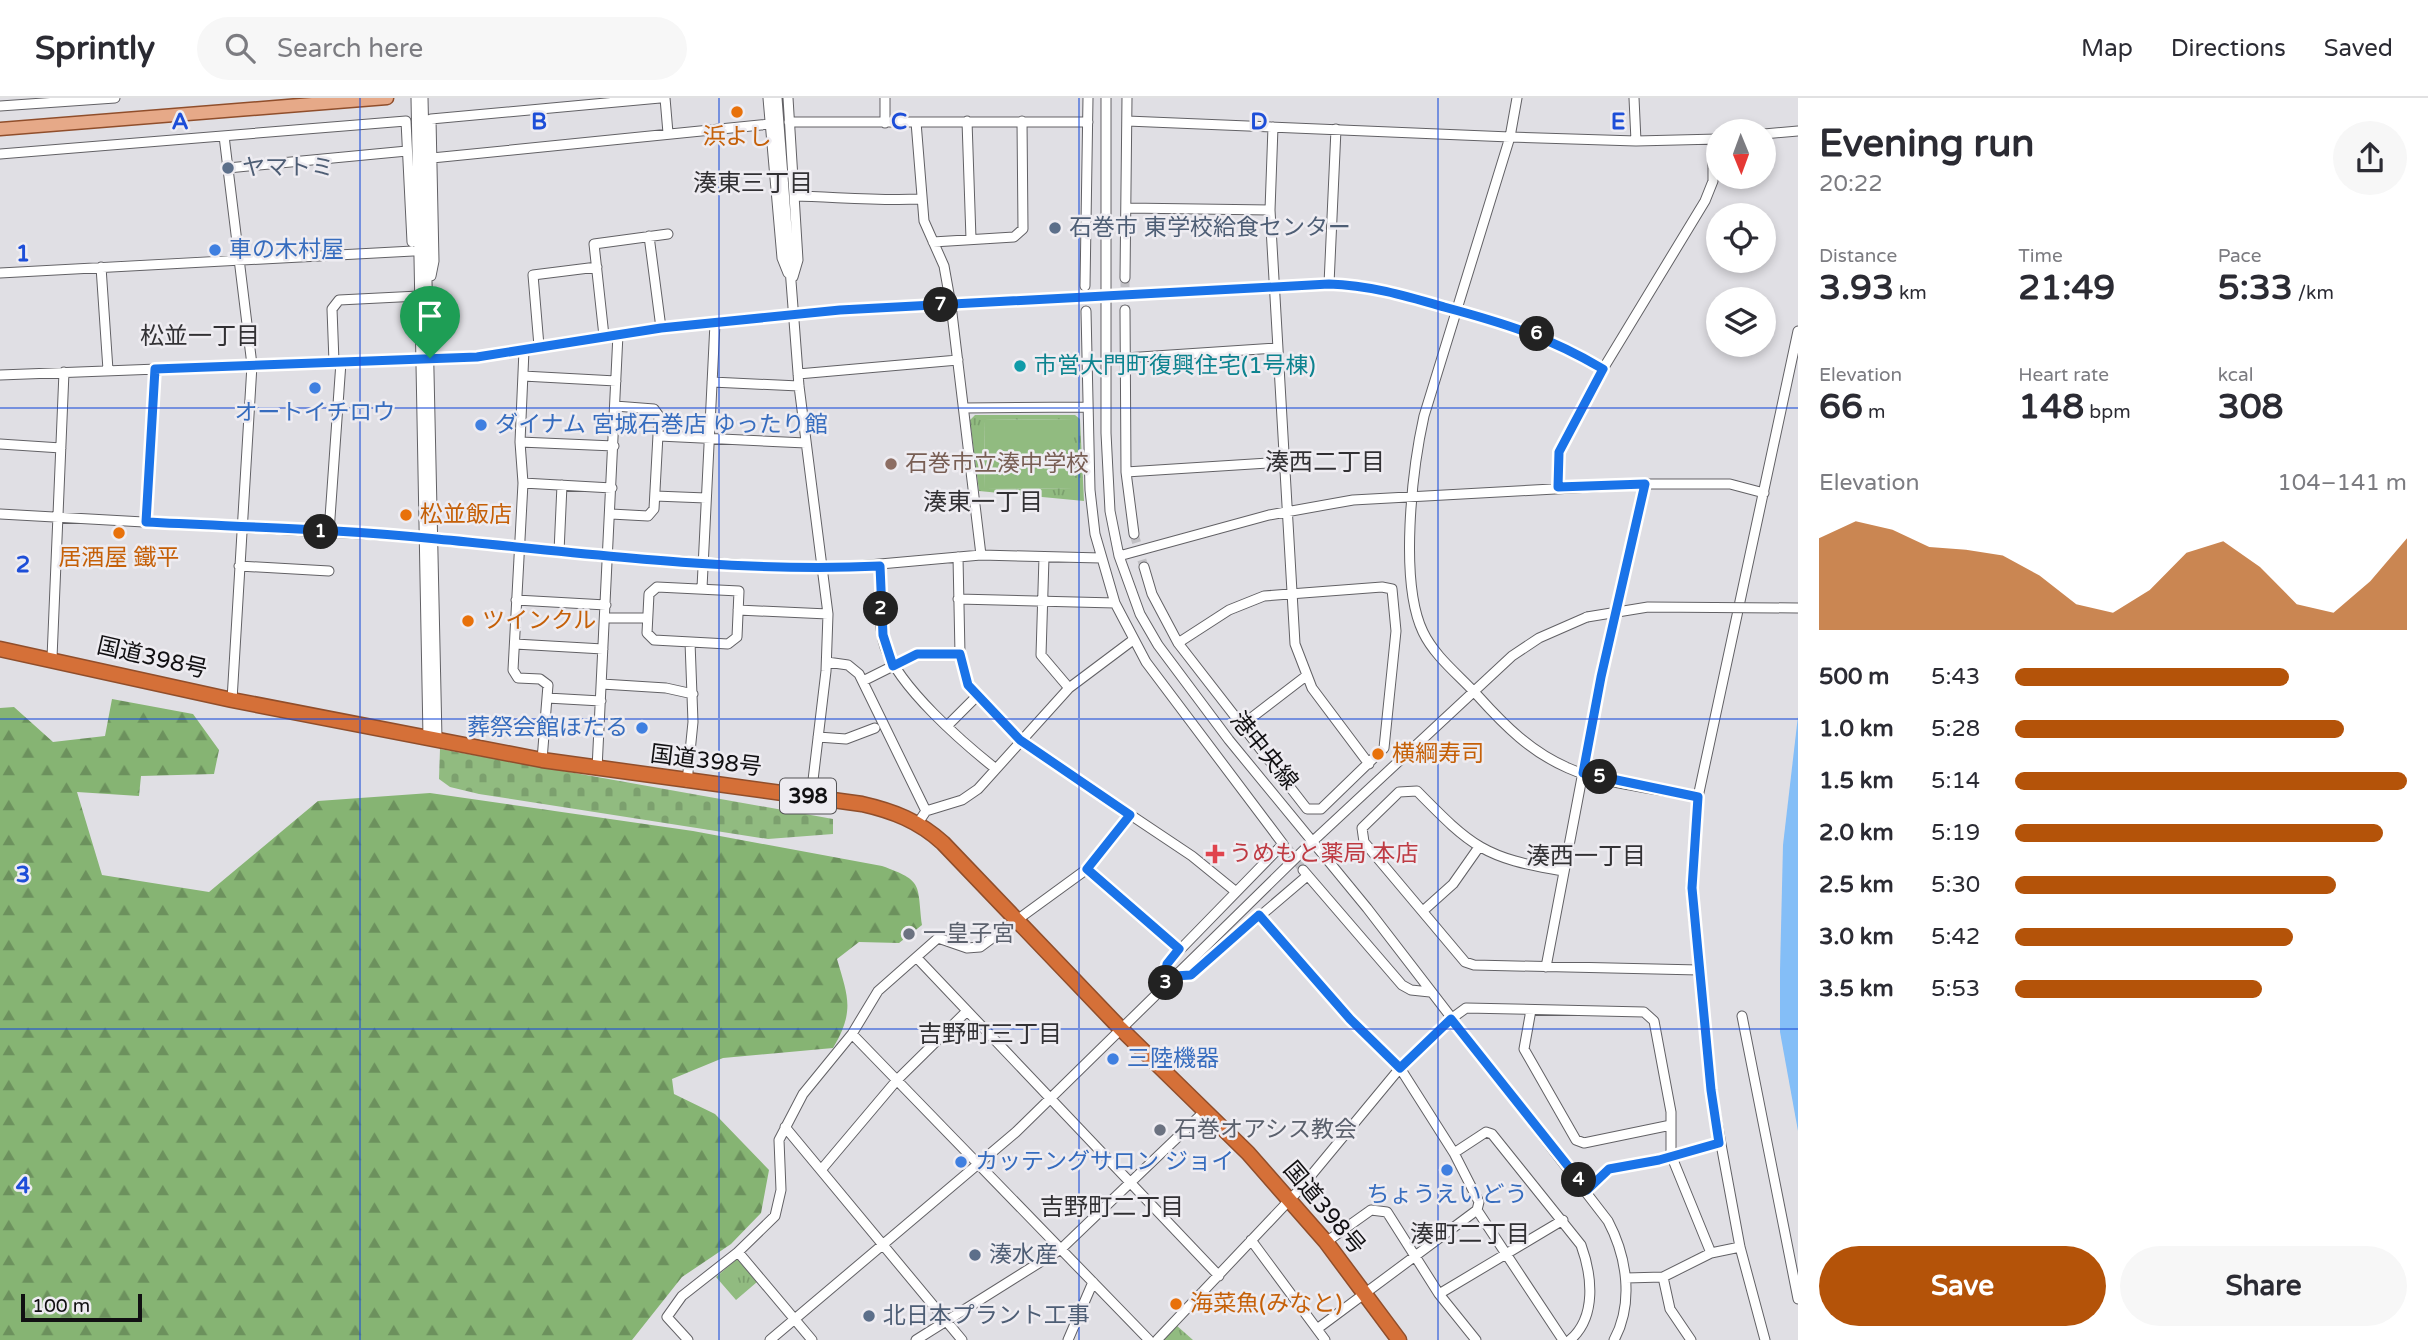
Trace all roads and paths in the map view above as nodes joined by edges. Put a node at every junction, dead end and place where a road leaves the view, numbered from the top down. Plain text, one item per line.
1 (115, 98) edge
2 (387, 98) edge
3 (415, 98) edge
4 (422, 98) edge
5 (660, 98) edge
6 (665, 98) edge
7 (768, 98) edge
8 (778, 98) edge
9 (788, 98) edge
10 (885, 98) edge
11 (1088, 98) edge
12 (1106, 98) edge
13 (1127, 98) edge
14 (1517, 98) edge
15 (1634, 98) edge
16 (0, 106) edge
17 (967, 121) junction
18 (1023, 121) junction
19 (1127, 121) junction
20 (789, 122) junction
21 (916, 122) junction
22 (1088, 122) junction
23 (885, 123) junction
24 (770, 124) junction
25 (1273, 127) junction
26 (1336, 129) junction
27 (0, 130) edge
28 (1798, 131) edge
29 (668, 133) junction
30 (1776, 133) edge
31 (225, 136) junction
32 (1510, 137) junction
33 (1706, 139) edge
34 (1636, 141) junction
35 (408, 151) junction
36 (0, 154) edge
37 (432, 158) junction
38 (228, 168) junction
39 (1710, 189) edge
40 (794, 196) junction
41 (920, 199) junction
42 (1127, 208) junction
43 (1270, 210) junction
44 (668, 234) dead end
45 (649, 236) junction
46 (971, 239) junction
47 (933, 242) junction
48 (413, 251) junction
49 (239, 259) junction
50 (102, 267) junction
51 (597, 267) junction
52 (0, 273) edge
53 (1125, 278) tunnel mouth
54 (791, 281) junction
55 (1329, 284) junction
56 (1085, 286) dead end
57 (1273, 286) junction
58 (422, 291) junction
59 (1106, 296) junction
60 (951, 304) junction
61 (1125, 310) tunnel mouth
62 (1456, 310) junction
63 (1086, 311) dead end
64 (795, 314) junction
65 (715, 323) junction
66 (661, 328) junction
67 (1798, 331) edge
68 (618, 334) junction
69 (604, 336) junction
70 (539, 346) junction
71 (1278, 348) junction
72 (524, 350) junction
73 (425, 358) junction
74 (1125, 358) junction
75 (958, 359) junction
76 (337, 362) junction
77 (252, 365) junction
78 (155, 369) junction
79 (1603, 369) junction
80 (108, 370) junction
81 (64, 372) junction
82 (0, 374) edge
83 (798, 374) junction
84 (523, 376) junction
85 (616, 381) junction
86 (712, 382) junction
87 (799, 386) junction
88 (615, 406) junction
89 (1086, 407) junction
90 (964, 408) junction
91 (659, 436) junction
92 (709, 440) junction
93 (520, 442) junction
94 (806, 443) junction
95 (0, 444) edge
96 (427, 445) junction
97 (614, 446) junction
98 (61, 448) junction
99 (1284, 462) junction
100 (1126, 472) junction
101 (523, 483) junction
102 (1645, 484) junction
103 (562, 485) junction
104 (1558, 487) junction
105 (612, 488) junction
106 (1764, 493) junction
107 (655, 496) junction
108 (1414, 496) junction
109 (706, 498) junction
110 (1287, 512) junction
111 (0, 514) edge
112 (611, 514) junction
113 (58, 517) junction
114 (146, 522) junction
115 (241, 527) junction
116 (329, 532) junction
117 (1134, 534) tunnel mouth
118 (423, 538) junction
119 (434, 538) junction
120 (519, 547) junction
121 (558, 552) junction
122 (981, 555) junction
123 (1119, 556) junction
124 (610, 557) junction
125 (958, 557) junction
126 (1044, 557) junction
127 (1101, 558) junction
128 (703, 562) junction
129 (239, 566) junction
130 (880, 566) junction
131 (1144, 567) tunnel mouth
132 (824, 569) junction
133 (329, 571) dead end
134 (702, 588) junction
135 (1292, 592) junction
136 (958, 599) junction
137 (516, 600) junction
138 (1043, 603) junction
139 (1115, 603) junction
140 (606, 605) junction
141 (1798, 608) edge
142 (738, 610) junction
143 (828, 614) junction
144 (606, 618) junction
145 (648, 618) junction
146 (430, 636) junction
147 (1133, 640) junction
148 (690, 642) junction
149 (1178, 643) junction
150 (514, 644) junction
151 (0, 649) edge
152 (603, 649) junction
153 (960, 654) junction
154 (52, 658) junction
155 (827, 663) junction
156 (893, 666) junction
157 (1306, 676) junction
158 (863, 681) junction
159 (602, 684) junction
160 (1069, 688) junction
161 (1474, 692) junction
162 (693, 694) junction
163 (977, 696) junction
164 (547, 698) junction
165 (232, 700) junction
166 (601, 701) junction
167 (1242, 724) junction
168 (947, 726) junction
169 (876, 728) dead end
170 (818, 737) junction
171 (432, 738) junction
172 (1020, 740) junction
173 (542, 760) junction
174 (1369, 764) junction
175 (597, 769) junction
176 (996, 769) junction
177 (1583, 773) junction
178 (687, 782) junction
179 (811, 797) junction
180 (1698, 797) junction
181 (1130, 815) junction
182 (922, 817) junction
183 (1312, 842) junction
184 (1479, 847) junction
185 (1087, 869) junction
186 (1563, 870) junction
187 (1235, 891) junction
188 (1424, 910) junction
189 (1259, 915) junction
190 (1017, 919) junction
191 (1179, 949) junction
192 (918, 958) junction
193 (1546, 967) junction
194 (1699, 970) junction
195 (1174, 976) junction
196 (1164, 985) junction
197 (1430, 992) junction
198 (1531, 1010) junction
199 (967, 1011) junction
200 (1742, 1016) dead end
201 (1451, 1019) junction
202 (1120, 1028) junction
203 (852, 1034) junction
204 (1400, 1068) junction
205 (897, 1080) junction
206 (1050, 1098) junction
207 (1206, 1110) junction
208 (1671, 1125) junction
209 (785, 1127) junction
210 (1719, 1143) junction
211 (1454, 1153) junction
212 (1671, 1154) junction
213 (980, 1163) junction
214 (821, 1170) junction
215 (1131, 1181) junction
216 (1587, 1190) junction
217 (1289, 1200) junction
218 (1477, 1210) junction
219 (1563, 1220) junction
220 (1251, 1240) junction
221 (1326, 1242) junction
222 (884, 1244) junction
223 (1741, 1247) junction
224 (1060, 1250) junction
225 (738, 1252) junction
226 (1710, 1253) junction
227 (1505, 1255) junction
228 (1414, 1256) junction
229 (1219, 1276) junction
230 (1663, 1277) junction
231 (1626, 1278) junction
232 (1093, 1282) junction
233 (1439, 1293) junction
234 (1364, 1294) junction
235 (1798, 1299) edge
236 (796, 1319) junction
237 (945, 1320) junction
238 (1317, 1329) junction
239 (688, 1340) edge
240 (770, 1340) edge
241 (812, 1340) edge
242 (916, 1340) edge
243 (961, 1340) edge
244 (1068, 1340) edge
245 (1149, 1340) edge
246 (1157, 1340) edge
247 (1325, 1340) edge
248 (1399, 1340) edge
249 (1476, 1340) edge
250 (1563, 1340) edge
251 (1570, 1340) edge
252 (1614, 1340) edge
253 (1690, 1340) edge
254 (1765, 1340) edge

1 - 16 street
2 - 27 main road
3 - 58 street
4 - 58 street
5 - 37 street
6 - 29 street
7 - 24 street
8 - 54 street
9 - 20 street
10 - 23 street
11 - 22 street
12 - 59 street, 港中央線
13 - 19 street
14 - 32 street
15 - 34 street
17 - 18 street
17 - 21 street
17 - 46 street
18 - 22 street
18 - 46 street
19 - 25 street
19 - 42 street
20 - 23 street
20 - 40 street
21 - 23 street
21 - 41 street
22 - 56 street
24 - 29 street
24 - 54 street
25 - 26 street
25 - 43 street
26 - 32 street
26 - 55 street
28 - 30 street
29 - 37 street
31 - 35 street
31 - 36 street
31 - 38 street
32 - 34 street
32 - 62 street
33 - 34 street
35 - 38 street
35 - 48 street
37 - 58 street
38 - 49 street
39 - 79 street
40 - 41 street
40 - 54 street
41 - 47 street
42 - 43 street
42 - 53 street
43 - 57 street
44 - 45 street
45 - 51 street
45 - 66 street
46 - 47 street
47 - 60 street
48 - 49 street
48 - 58 street
49 - 50 street
49 - 77 street
50 - 52 street
50 - 80 street
51 - 69 street
51 - 70 street
54 - 64 street
55 - 57 street
55 - 62 street
57 - 59 street
57 - 71 street
58 - 73 street
58 - 76 street
59 - 60 street
59 - 123 street, 港中央線
60 - 64 street
60 - 75 street
61 - 74 street
62 - 79 street
62 - 108 street
63 - 89 street
64 - 65 street
64 - 83 street
65 - 66 street
65 - 86 street
66 - 68 street
67 - 106 street
68 - 69 street
68 - 85 street
69 - 70 street
70 - 72 street
71 - 74 street
71 - 99 street
72 - 73 street
72 - 84 street
73 - 76 street
73 - 96 street
74 - 100 street
75 - 83 street
75 - 90 street
76 - 77 street
76 - 116 street
77 - 78 street
77 - 115 street
78 - 80 street
78 - 114 street
79 - 104 street
80 - 81 street
81 - 82 street
81 - 98 street
83 - 87 street
84 - 85 street
84 - 93 street
85 - 88 street
86 - 87 street
86 - 92 street
87 - 94 street
88 - 91 street
88 - 97 street
89 - 90 street
89 - 127 street
90 - 122 street
91 - 92 street
91 - 107 street
92 - 94 street
92 - 109 street
93 - 97 street
93 - 101 street
94 - 132 street
95 - 98 street
96 - 118 street
96 - 119 street
97 - 105 street
98 - 113 street
99 - 100 street
99 - 110 street
100 - 117 street
101 - 103 street
101 - 120 street
102 - 104 street
102 - 106 street
102 - 177 street
103 - 105 street
103 - 121 street
104 - 108 street
105 - 112 street
106 - 180 street
107 - 109 street
107 - 112 street
108 - 110 street
108 - 161 street
109 - 128 street
110 - 123 street
110 - 135 street
111 - 113 street
112 - 124 street
113 - 114 street
113 - 154 street
114 - 115 street
115 - 116 street
115 - 129 street
116 - 118 street
118 - 119 street
118 - 146 street
119 - 120 street
119 - 146 street
120 - 121 street
120 - 137 street
121 - 124 street
122 - 125 street
122 - 126 street
123 - 183 street, 港中央線
124 - 128 street
124 - 140 street
125 - 130 street
125 - 136 street
126 - 127 street
126 - 138 street
127 - 139 street
128 - 132 street
128 - 134 street
129 - 133 street
129 - 165 street
130 - 132 street
130 - 156 street
131 - 149 street
132 - 143 street
134 - 142 street
134 - 145 street
135 - 149 street
135 - 157 street
135 - 174 street
136 - 138 street
136 - 153 street
137 - 140 street
137 - 150 street
138 - 139 street
138 - 160 street
139 - 147 street
140 - 144 street
141 - 161 street, bridge
142 - 143 street
142 - 148 street
143 - 155 street
144 - 145 street
144 - 152 street
145 - 148 street
146 - 171 street
147 - 160 street
147 - 187 street
148 - 162 street
149 - 167 street
150 - 152 street
150 - 164 street
151 - 154 highway, 国道398号 / 398
152 - 159 street
153 - 156 street
153 - 163 street
154 - 165 highway, 国道398号 / 398
155 - 158 street
155 - 170 street
156 - 158 street
156 - 168 street
157 - 167 street
157 - 174 street
158 - 182 street
159 - 162 street
159 - 166 street
160 - 172 street
161 - 177 street
161 - 183 street
162 - 178 street
163 - 168 street
163 - 172 street
164 - 166 street
164 - 173 street
165 - 171 highway, 国道398号 / 398
166 - 175 street
167 - 174 street
168 - 176 street
169 - 170 street
170 - 179 street
171 - 173 highway, 国道398号 / 398
172 - 176 street
172 - 181 street
173 - 175 highway, 国道398号 / 398
175 - 178 highway, 国道398号 / 398
176 - 182 street
177 - 180 street
177 - 186 street
178 - 179 highway, 国道398号 / 398
179 - 182 highway, 国道398号 / 398
180 - 194 street
181 - 185 street
181 - 187 street
182 - 190 highway, 国道398号 / 398
183 - 195 street
183 - 197 street, 港中央線
184 - 186 street
184 - 188 street
184 - 188 street
185 - 190 street
185 - 191 street
186 - 193 street
187 - 191 street
188 - 193 street
189 - 195 street
189 - 197 street
189 - 204 street
190 - 192 street
190 - 202 highway, 国道398号 / 398
191 - 196 street
192 - 199 street
192 - 203 street
193 - 194 street
194 - 210 street
195 - 196 street
196 - 202 street
197 - 201 street, 港中央線
198 - 201 street
198 - 208 street
198 - 208 street
199 - 205 street
199 - 206 street
200 - 235 street
201 - 204 street
201 - 216 street, 港中央線
202 - 206 street
202 - 207 highway, 国道398号 / 398
203 - 205 street
203 - 209 street
204 - 211 street
204 - 217 street
205 - 213 street
205 - 214 street
206 - 213 street
206 - 215 street
207 - 215 street
207 - 217 highway, 国道398号 / 398
208 - 212 street
209 - 214 street
209 - 225 street
210 - 212 street
210 - 223 street
211 - 218 street
211 - 219 street
212 - 216 street
212 - 226 street
213 - 222 street
213 - 224 street
214 - 222 street
215 - 224 street
215 - 229 street
216 - 231 street, 港中央線
217 - 220 street
217 - 221 highway, 国道398号 / 398
218 - 227 street
218 - 228 street
219 - 227 street
219 - 251 street
220 - 229 street
220 - 238 street
221 - 228 street
221 - 234 highway, 国道398号 / 398
222 - 236 street
222 - 237 street
223 - 226 street
223 - 254 street
224 - 232 street
224 - 237 street
225 - 236 street
225 - 239 street
226 - 230 street
227 - 233 street
227 - 250 street
228 - 233 street
228 - 234 street
229 - 246 street
230 - 231 street
230 - 253 street
231 - 252 street, 港中央線
232 - 244 street
232 - 245 street
233 - 249 street
234 - 238 street
234 - 248 highway, 国道398号 / 398
236 - 240 street
236 - 241 street
237 - 242 street
237 - 243 street
238 - 247 street

